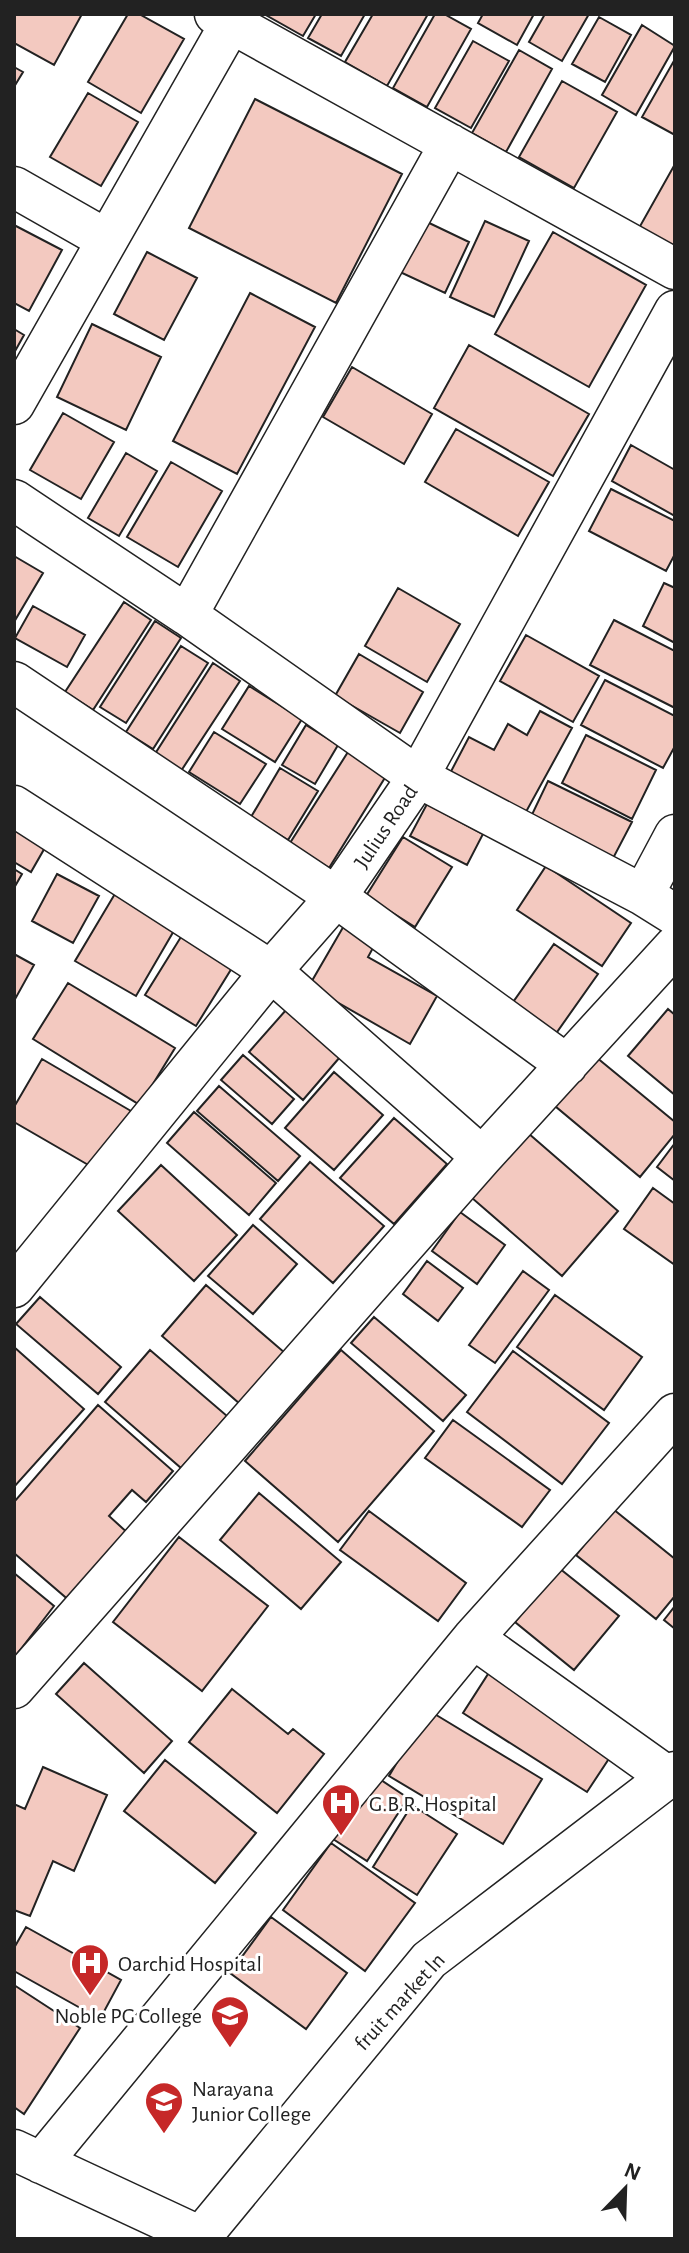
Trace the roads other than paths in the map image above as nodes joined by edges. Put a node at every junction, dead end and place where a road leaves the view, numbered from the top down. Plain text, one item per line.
1 (227, 17) edge
2 (450, 144) junction
3 (14, 187) edge
4 (107, 240) junction
5 (675, 269) edge
6 (669, 335) edge
7 (14, 404) edge
8 (14, 500) edge
9 (187, 615) junction
10 (14, 682) edge
11 (418, 777) junction
12 (14, 806) edge
13 (675, 835) edge
14 (336, 897) junction
15 (659, 905) edge
16 (675, 946) edge
17 (271, 971) junction
18 (567, 1065) junction
19 (482, 1157) junction
20 (14, 1287) edge
21 (675, 1414) edge
22 (473, 1638) junction
23 (14, 1688) edge
24 (671, 1775) edge
25 (28, 2156) edge
26 (201, 2238) edge

1 - 2 street
1 - 4 street
2 - 5 street
2 - 9 street
3 - 4 street
4 - 7 street
6 - 11 street, Julius Road
8 - 9 street
9 - 11 street
10 - 14 street
11 - 14 street, Julius Road
11 - 15 street
12 - 17 street
13 - 15 street
14 - 17 street, Julius Road
14 - 18 street
16 - 18 street
17 - 19 street
17 - 20 street, Julius Road
18 - 19 street
19 - 23 street
21 - 22 street
22 - 24 street
22 - 25 street
24 - 26 street, fruit market ln
25 - 26 street

